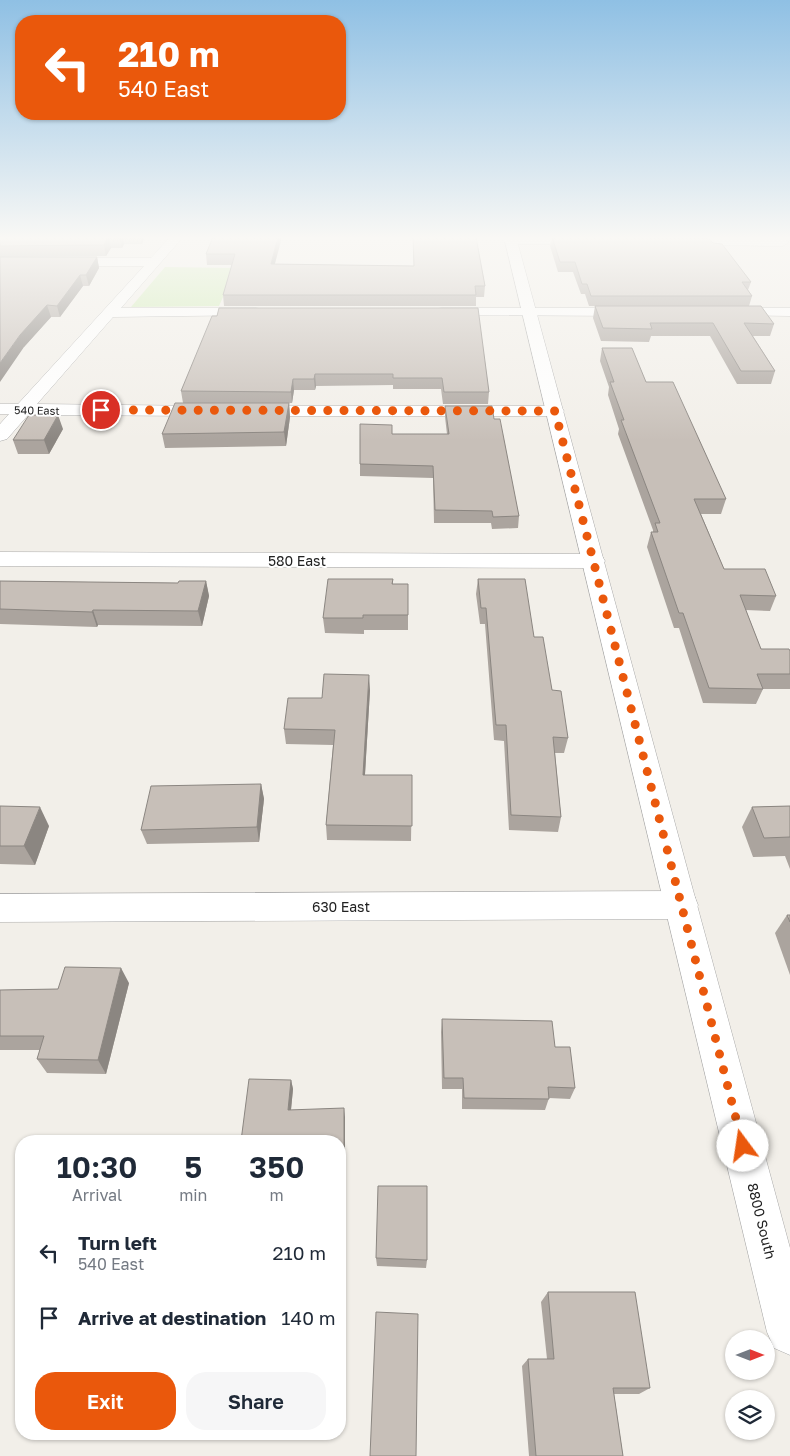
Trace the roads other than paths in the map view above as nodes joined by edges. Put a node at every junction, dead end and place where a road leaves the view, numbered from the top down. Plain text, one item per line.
1 (115, 305) edge
2 (528, 305) edge
3 (109, 312) junction
4 (275, 312) edge
5 (432, 312) edge
6 (530, 312) junction
7 (647, 312) edge
8 (714, 312) edge
9 (790, 312) edge
10 (0, 409) edge
11 (23, 410) junction
12 (555, 411) junction
13 (0, 436) edge
14 (0, 559) edge
15 (594, 561) junction
16 (682, 905) junction
17 (0, 908) edge
18 (790, 1332) edge

1 - 3 street
2 - 6 street, 8800 South
3 - 4 street
3 - 11 street
5 - 6 street
6 - 7 street
6 - 12 street, 8800 South
8 - 9 street
10 - 11 street, 540 East
11 - 12 street, 540 East
11 - 13 street
12 - 15 street, 8800 South
14 - 15 street, 580 East
15 - 16 street, 8800 South
16 - 17 street, 630 East
16 - 18 street, 8800 South

